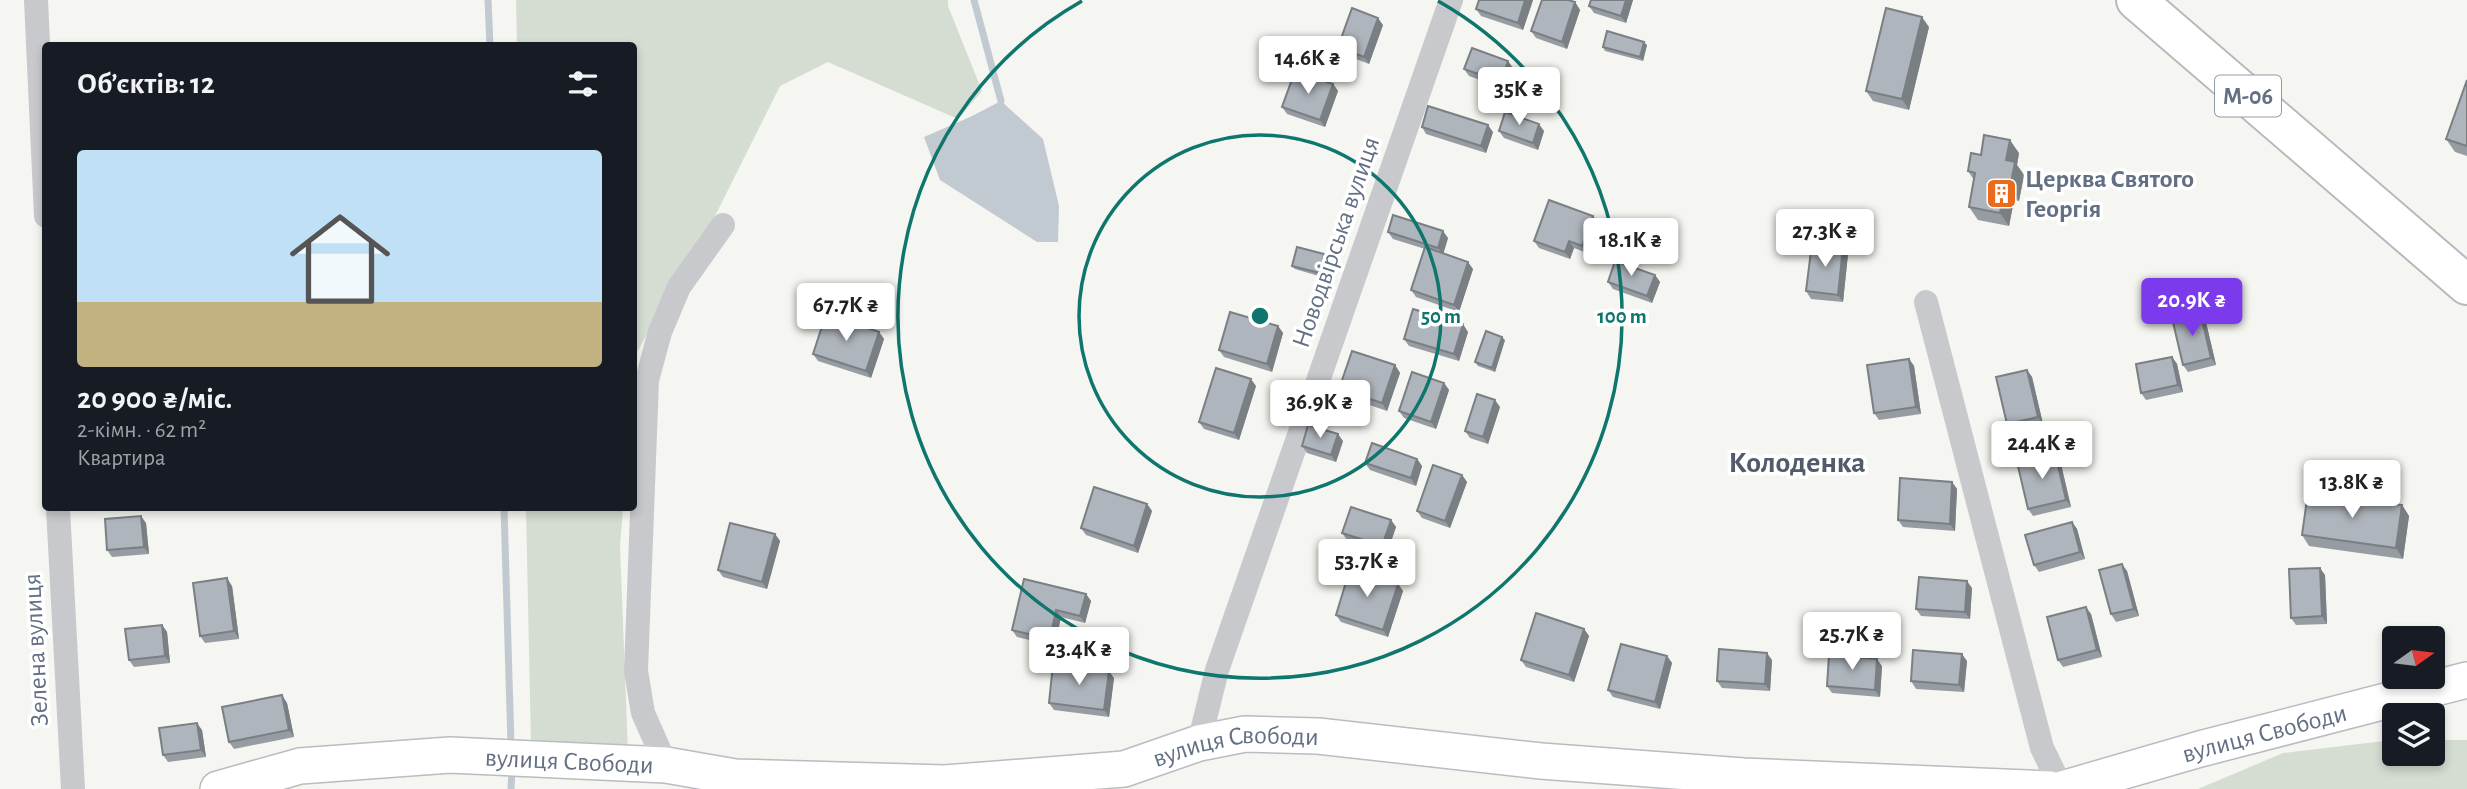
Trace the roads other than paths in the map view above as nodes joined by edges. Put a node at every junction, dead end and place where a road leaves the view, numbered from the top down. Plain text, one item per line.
1 (36, 0) edge
2 (1451, 0) edge
3 (2136, 0) edge
4 (42, 130) edge
5 (723, 225) dead end
6 (2467, 285) edge
7 (1926, 302) dead end
8 (58, 511) edge
9 (2467, 680) edge
10 (1199, 743) junction
11 (666, 765) junction
12 (1123, 779) edge
13 (735, 783) edge
14 (73, 789) edge
15 (218, 789) edge
16 (2050, 789) edge
17 (2062, 789) edge

1 - 4 street
2 - 10 street, Новодвірська вулиця
3 - 6 highway, М-06
5 - 11 street
7 - 17 street
8 - 14 street, Зелена вулиця
9 - 17 main road, вулиця Свободи
10 - 12 main road, вулиця Свободи
10 - 16 main road, вулиця Свободи
11 - 13 main road, вулиця Свободи
11 - 15 main road, вулиця Свободи
12 - 13 main road, вулиця Свободи

